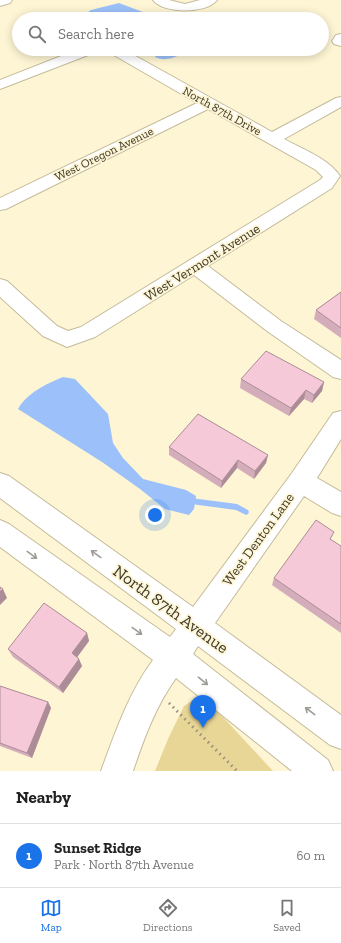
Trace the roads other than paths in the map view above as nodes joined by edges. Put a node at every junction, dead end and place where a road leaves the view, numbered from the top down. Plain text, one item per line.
1 (6, 0) edge
2 (159, 0) edge
3 (211, 0) edge
4 (0, 2) edge
5 (73, 56) edge
6 (126, 56) edge
7 (0, 85) edge
8 (341, 101) edge
9 (208, 103) junction
10 (272, 139) junction
11 (332, 176) joint
12 (0, 205) edge
13 (195, 266) junction
14 (0, 286) edge
15 (341, 371) edge
16 (341, 420) edge
17 (301, 481) junction
18 (0, 484) edge
19 (341, 505) edge
20 (0, 532) edge
21 (195, 626) junction
22 (173, 657) junction
23 (341, 734) edge
24 (117, 771) edge
25 (317, 771) edge

1 - 4 street
2 - 3 street
5 - 7 street
6 - 9 street, North 87th Drive
8 - 10 street
9 - 10 street, North 87th Drive
9 - 12 street, West Oregon Avenue
10 - 11 street, North 87th Drive
11 - 13 street, West Vermont Avenue
13 - 14 street, West Vermont Avenue
13 - 15 street
16 - 17 street, West Denton Lane
17 - 19 street
17 - 21 street, West Denton Lane
21 -> 18 street, North 87th Avenue
20 -> 22 street
21 - 22 street, West Denton Lane
23 -> 21 street, North 87th Avenue
22 - 24 street, West Denton Lane
22 -> 25 street

